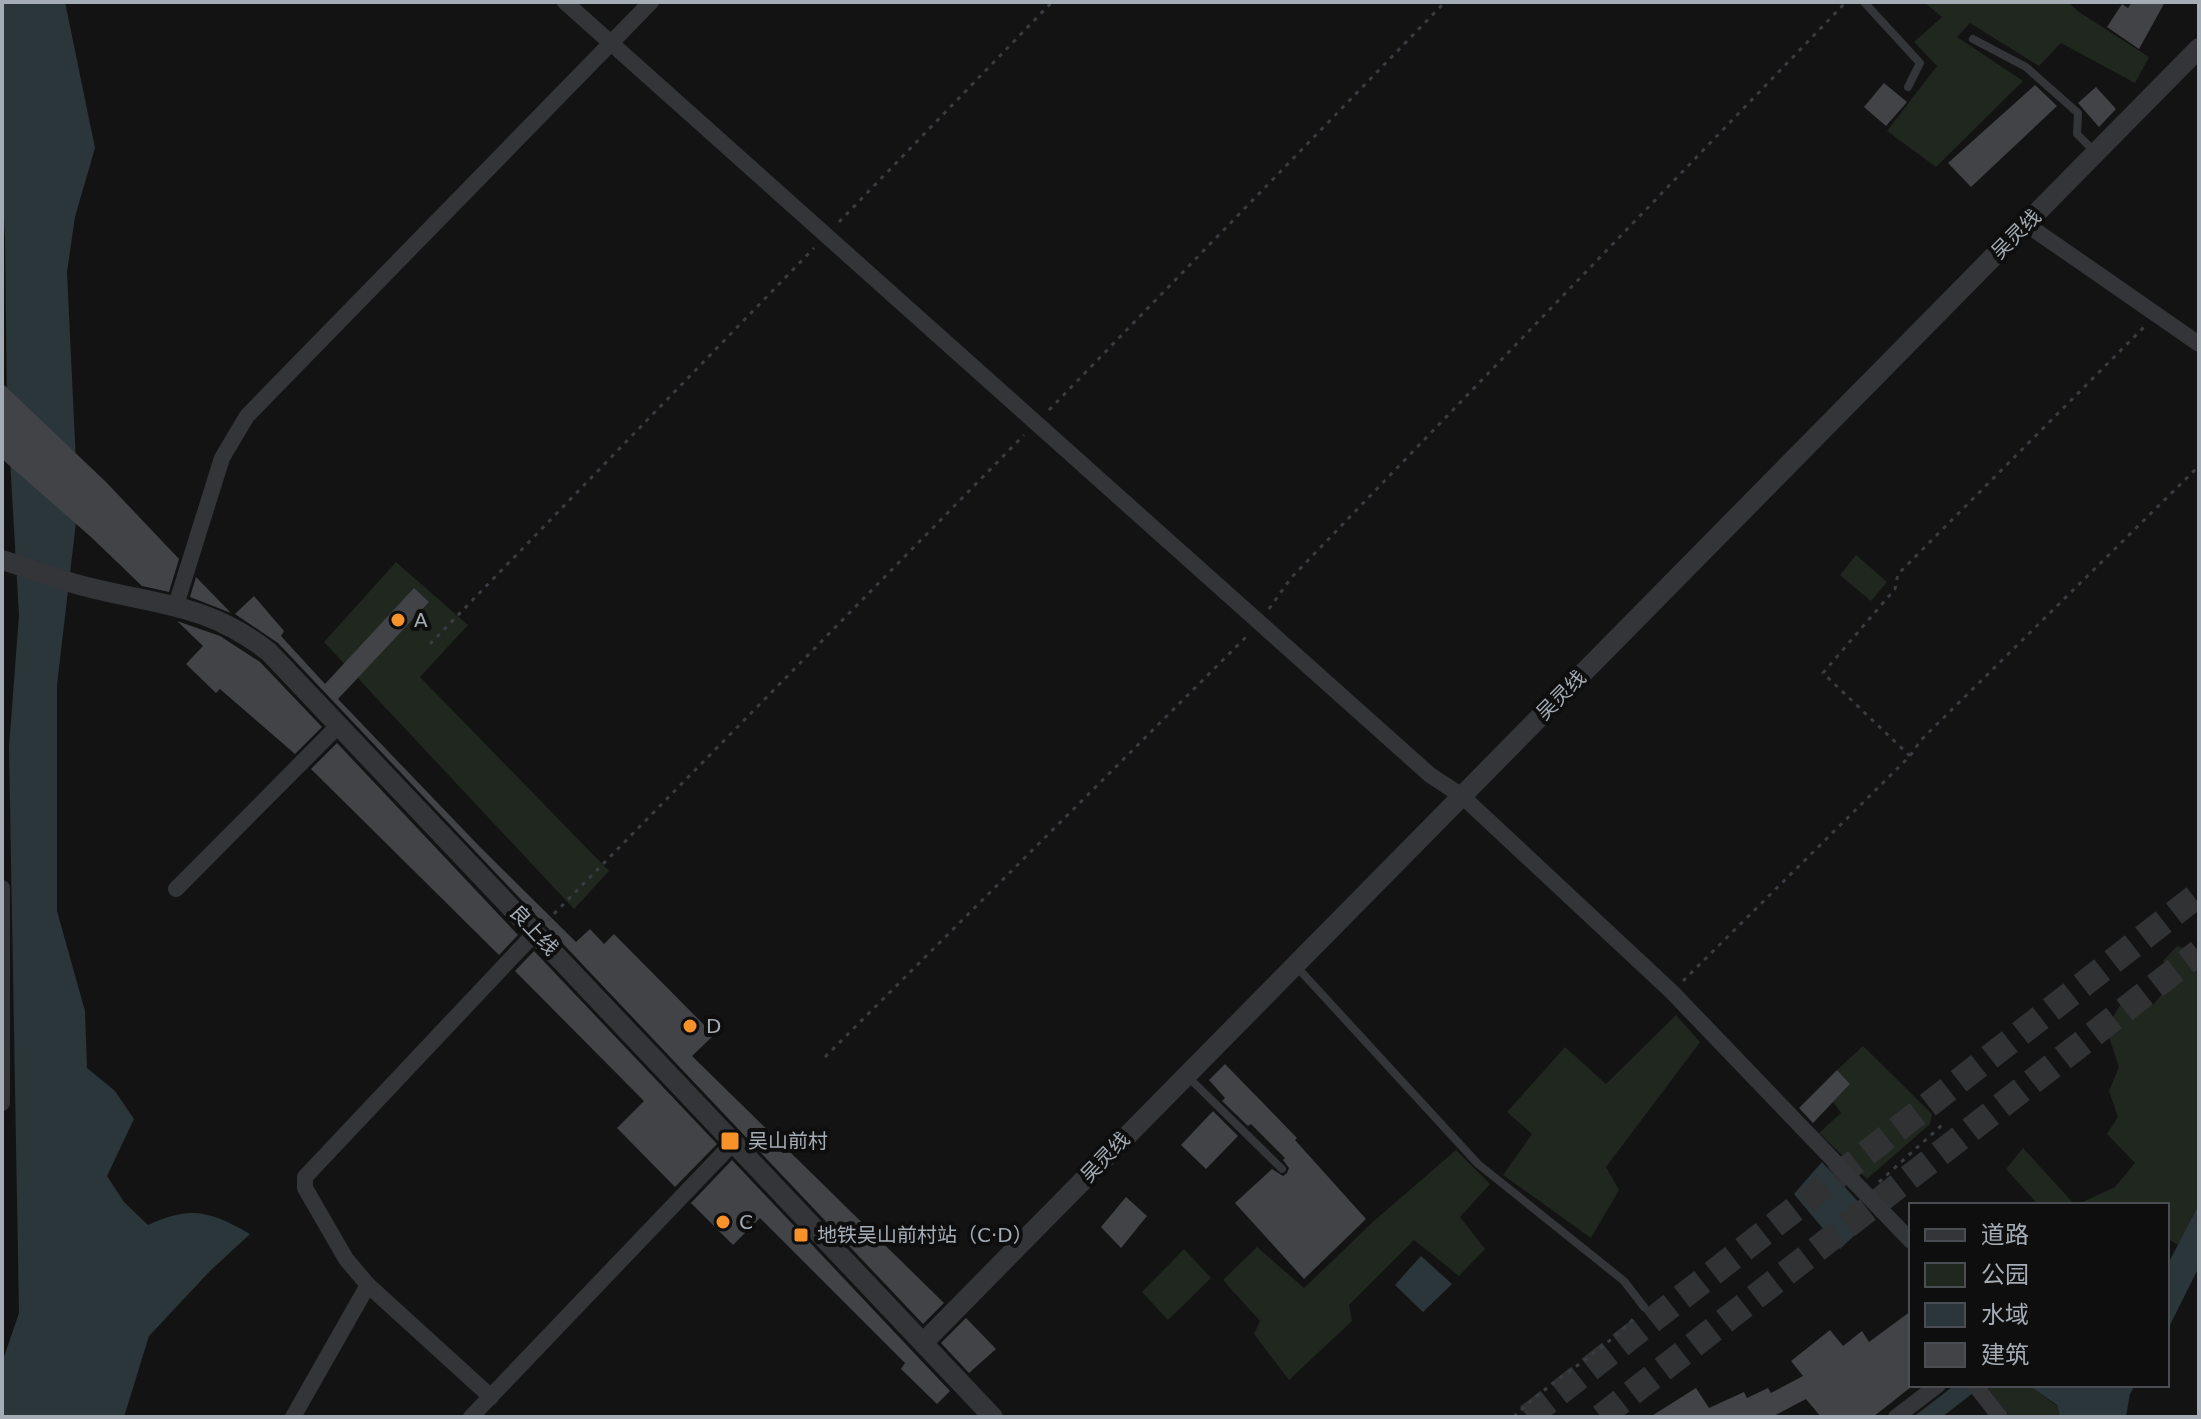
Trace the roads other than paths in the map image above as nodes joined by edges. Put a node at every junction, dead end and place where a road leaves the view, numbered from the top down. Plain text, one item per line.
1 (565, 2) edge
2 (651, 2) edge
3 (1864, 2) edge
4 (1973, 39) dead end
5 (610, 44) junction
6 (2199, 48) edge
7 (1908, 87) dead end
8 (2096, 153) junction
9 (2026, 224) junction
10 (2199, 344) edge
11 (6, 561) edge
12 (176, 605) junction
13 (339, 725) junction
14 (1462, 796) junction
15 (2, 888) edge
16 (176, 889) dead end
17 (536, 932) junction
18 (1295, 964) junction
19 (1186, 1075) junction
20 (2, 1103) edge
21 (733, 1143) junction
22 (1282, 1169) dead end
23 (1909, 1239) edge
24 (368, 1285) junction
25 (1644, 1307) road end
26 (923, 1343) junction
27 (1935, 1387) edge
28 (1979, 1390) edge
29 (491, 1397) junction
30 (294, 1417) edge
31 (471, 1417) edge
32 (993, 1417) edge
33 (1896, 1417) edge
34 (2000, 1417) edge

1 - 5 street
2 - 5 street
3 - 7 lane
4 - 8 lane
5 - 12 street
5 - 14 street
6 - 8 street, 吴灵线
8 - 9 street, 吴灵线
9 - 10 street
9 - 14 street, 吴灵线
11 - 12 street, 良上线
12 - 13 street, 良上线
13 - 16 street
13 - 17 street, 良上线
14 - 18 street, 吴灵线
14 - 23 street
15 - 20 street
17 - 21 street, 良上线
17 - 24 street
18 - 19 street, 吴灵线
18 - 25 lane
19 - 22 lane
19 - 26 street, 吴灵线
21 - 26 street, 良上线
21 - 29 street
24 - 29 street
24 - 30 street
26 - 32 street, 良上线
27 - 33 street
28 - 34 street
29 - 31 street

